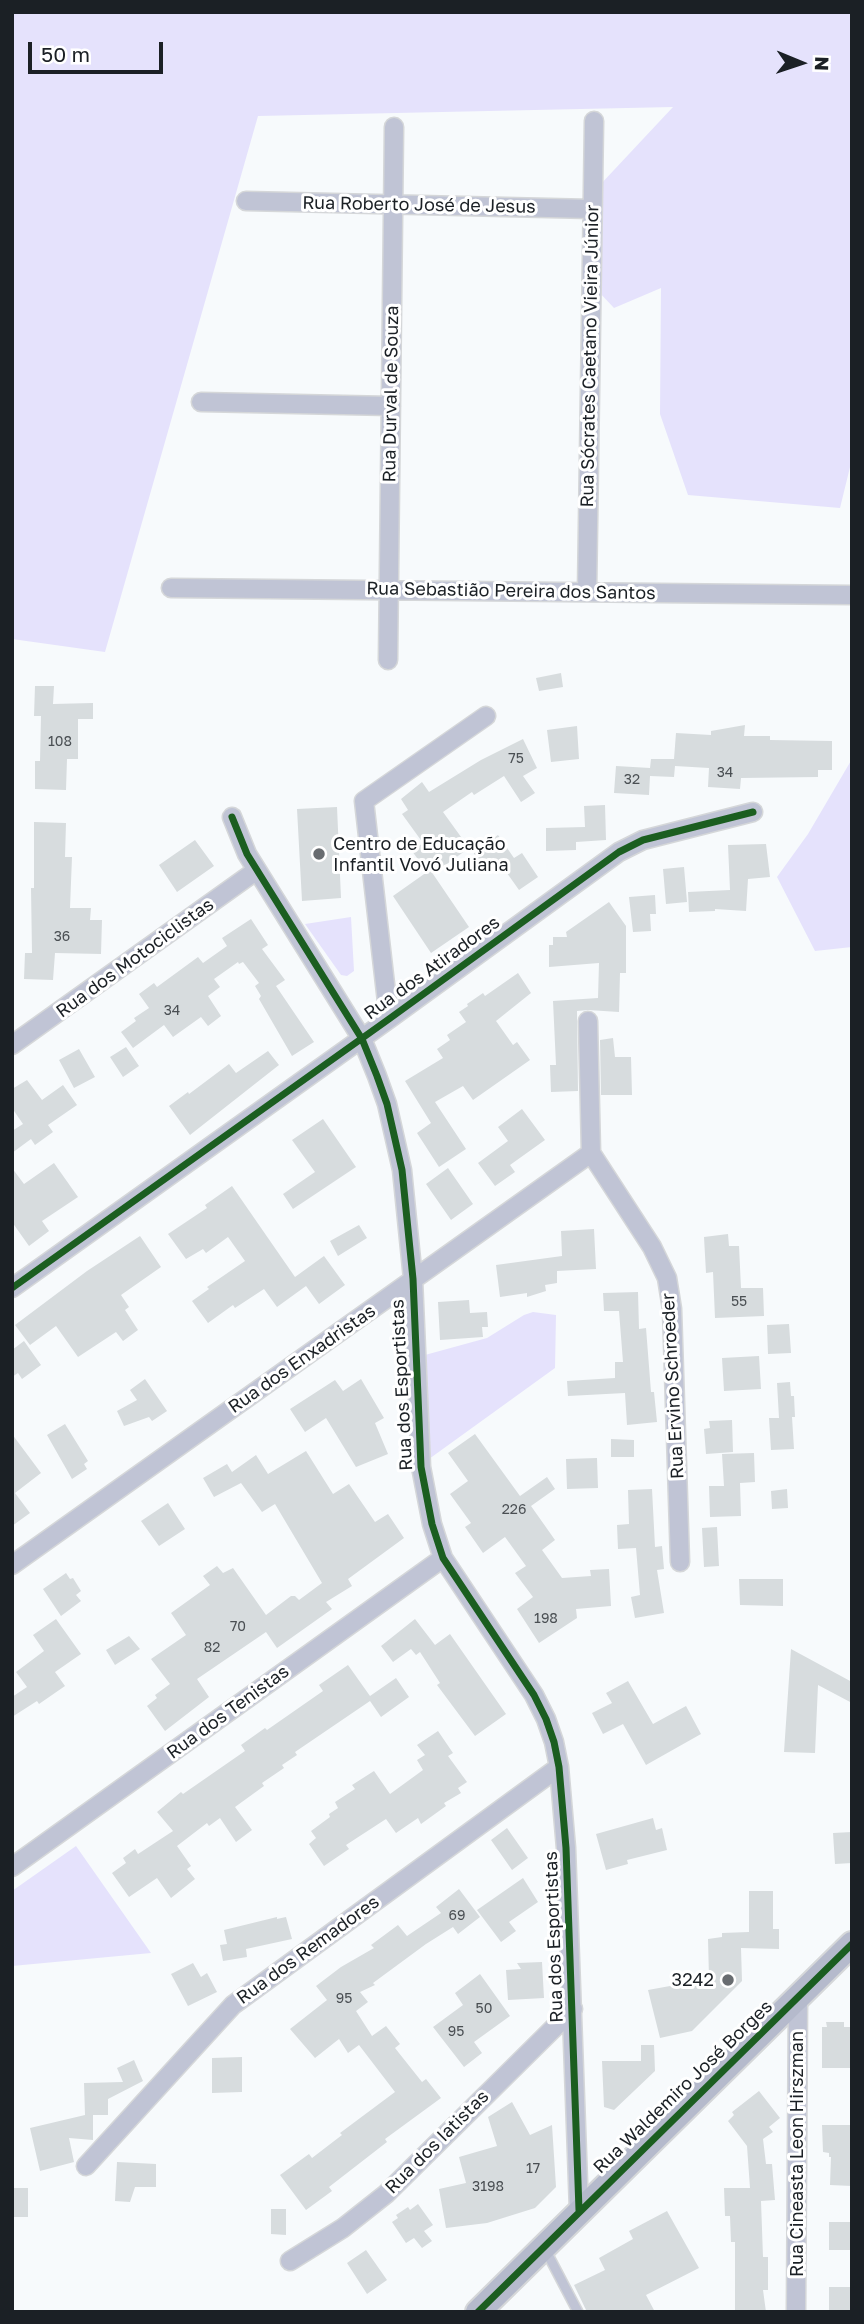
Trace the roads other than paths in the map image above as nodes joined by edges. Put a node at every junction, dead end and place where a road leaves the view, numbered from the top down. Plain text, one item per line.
1 (594, 121) dead end
2 (394, 127) dead end
3 (246, 201) dead end
4 (393, 204) junction
5 (592, 209) junction
6 (201, 402) dead end
7 (391, 406) junction
8 (171, 588) dead end
9 (389, 590) junction
10 (587, 592) junction
11 (852, 595) edge
12 (388, 660) dead end
13 (486, 716) dead end
14 (753, 812) dead end
15 (232, 817) dead end
16 (257, 870) junction
17 (389, 1019) junction
18 (588, 1021) dead end
19 (362, 1039) junction
20 (12, 1045) edge
21 (591, 1153) junction
22 (413, 1279) junction
23 (12, 1288) edge
24 (443, 1558) junction
25 (680, 1562) dead end
26 (12, 1565) edge
27 (559, 1767) junction
28 (12, 1867) edge
29 (852, 1944) edge
30 (798, 1997) junction
31 (573, 2009) junction
32 (86, 2166) dead end
33 (579, 2210) junction
34 (545, 2248) junction
35 (290, 2261) dead end
36 (478, 2312) edge
37 (578, 2312) edge
38 (796, 2312) edge

1 - 5 street, Rua Sócrates Caetano Vieira Júnior
2 - 4 street, Rua Durval de Souza
3 - 4 street, Rua Roberto José de Jesus
4 - 5 street, Rua Roberto José de Jesus
4 - 7 street, Rua Durval de Souza
5 - 10 street, Rua Sócrates Caetano Vieira Júnior
6 - 7 street
7 - 9 street, Rua Durval de Souza
8 - 9 street, Rua Sebastião Pereira dos Santos
9 - 10 street, Rua Sebastião Pereira dos Santos
9 - 12 street, Rua Durval de Souza
10 - 11 street, Rua Sebastião Pereira dos Santos
13 - 17 street
14 - 17 street, Rua dos Atiradores
15 - 16 street, Rua dos Esportistas
16 - 19 street, Rua dos Esportistas
16 - 20 street, Rua dos Motociclistas
17 - 19 street, Rua dos Atiradores
18 - 21 street
19 - 22 street, Rua dos Esportistas
19 - 23 street, Rua dos Atiradores
21 - 22 street, Rua dos Enxadristas
21 - 25 street, Rua Ervino Schroeder
22 - 24 street, Rua dos Esportistas
22 - 26 street, Rua dos Enxadristas
24 - 27 street, Rua dos Esportistas
24 - 28 street, Rua dos Tenistas
27 - 31 street, Rua dos Esportistas
27 - 32 street, Rua dos Remadores
29 - 30 main road, Rua Waldemiro José Borges
30 - 33 main road, Rua Waldemiro José Borges
30 - 38 street, Rua Cineasta Leon Hirszman
31 - 33 street, Rua dos Esportistas
31 - 35 street, Rua dos Iatistas
33 - 34 main road, Rua Waldemiro José Borges
34 - 36 main road, Rua Waldemiro José Borges
34 - 37 lane

